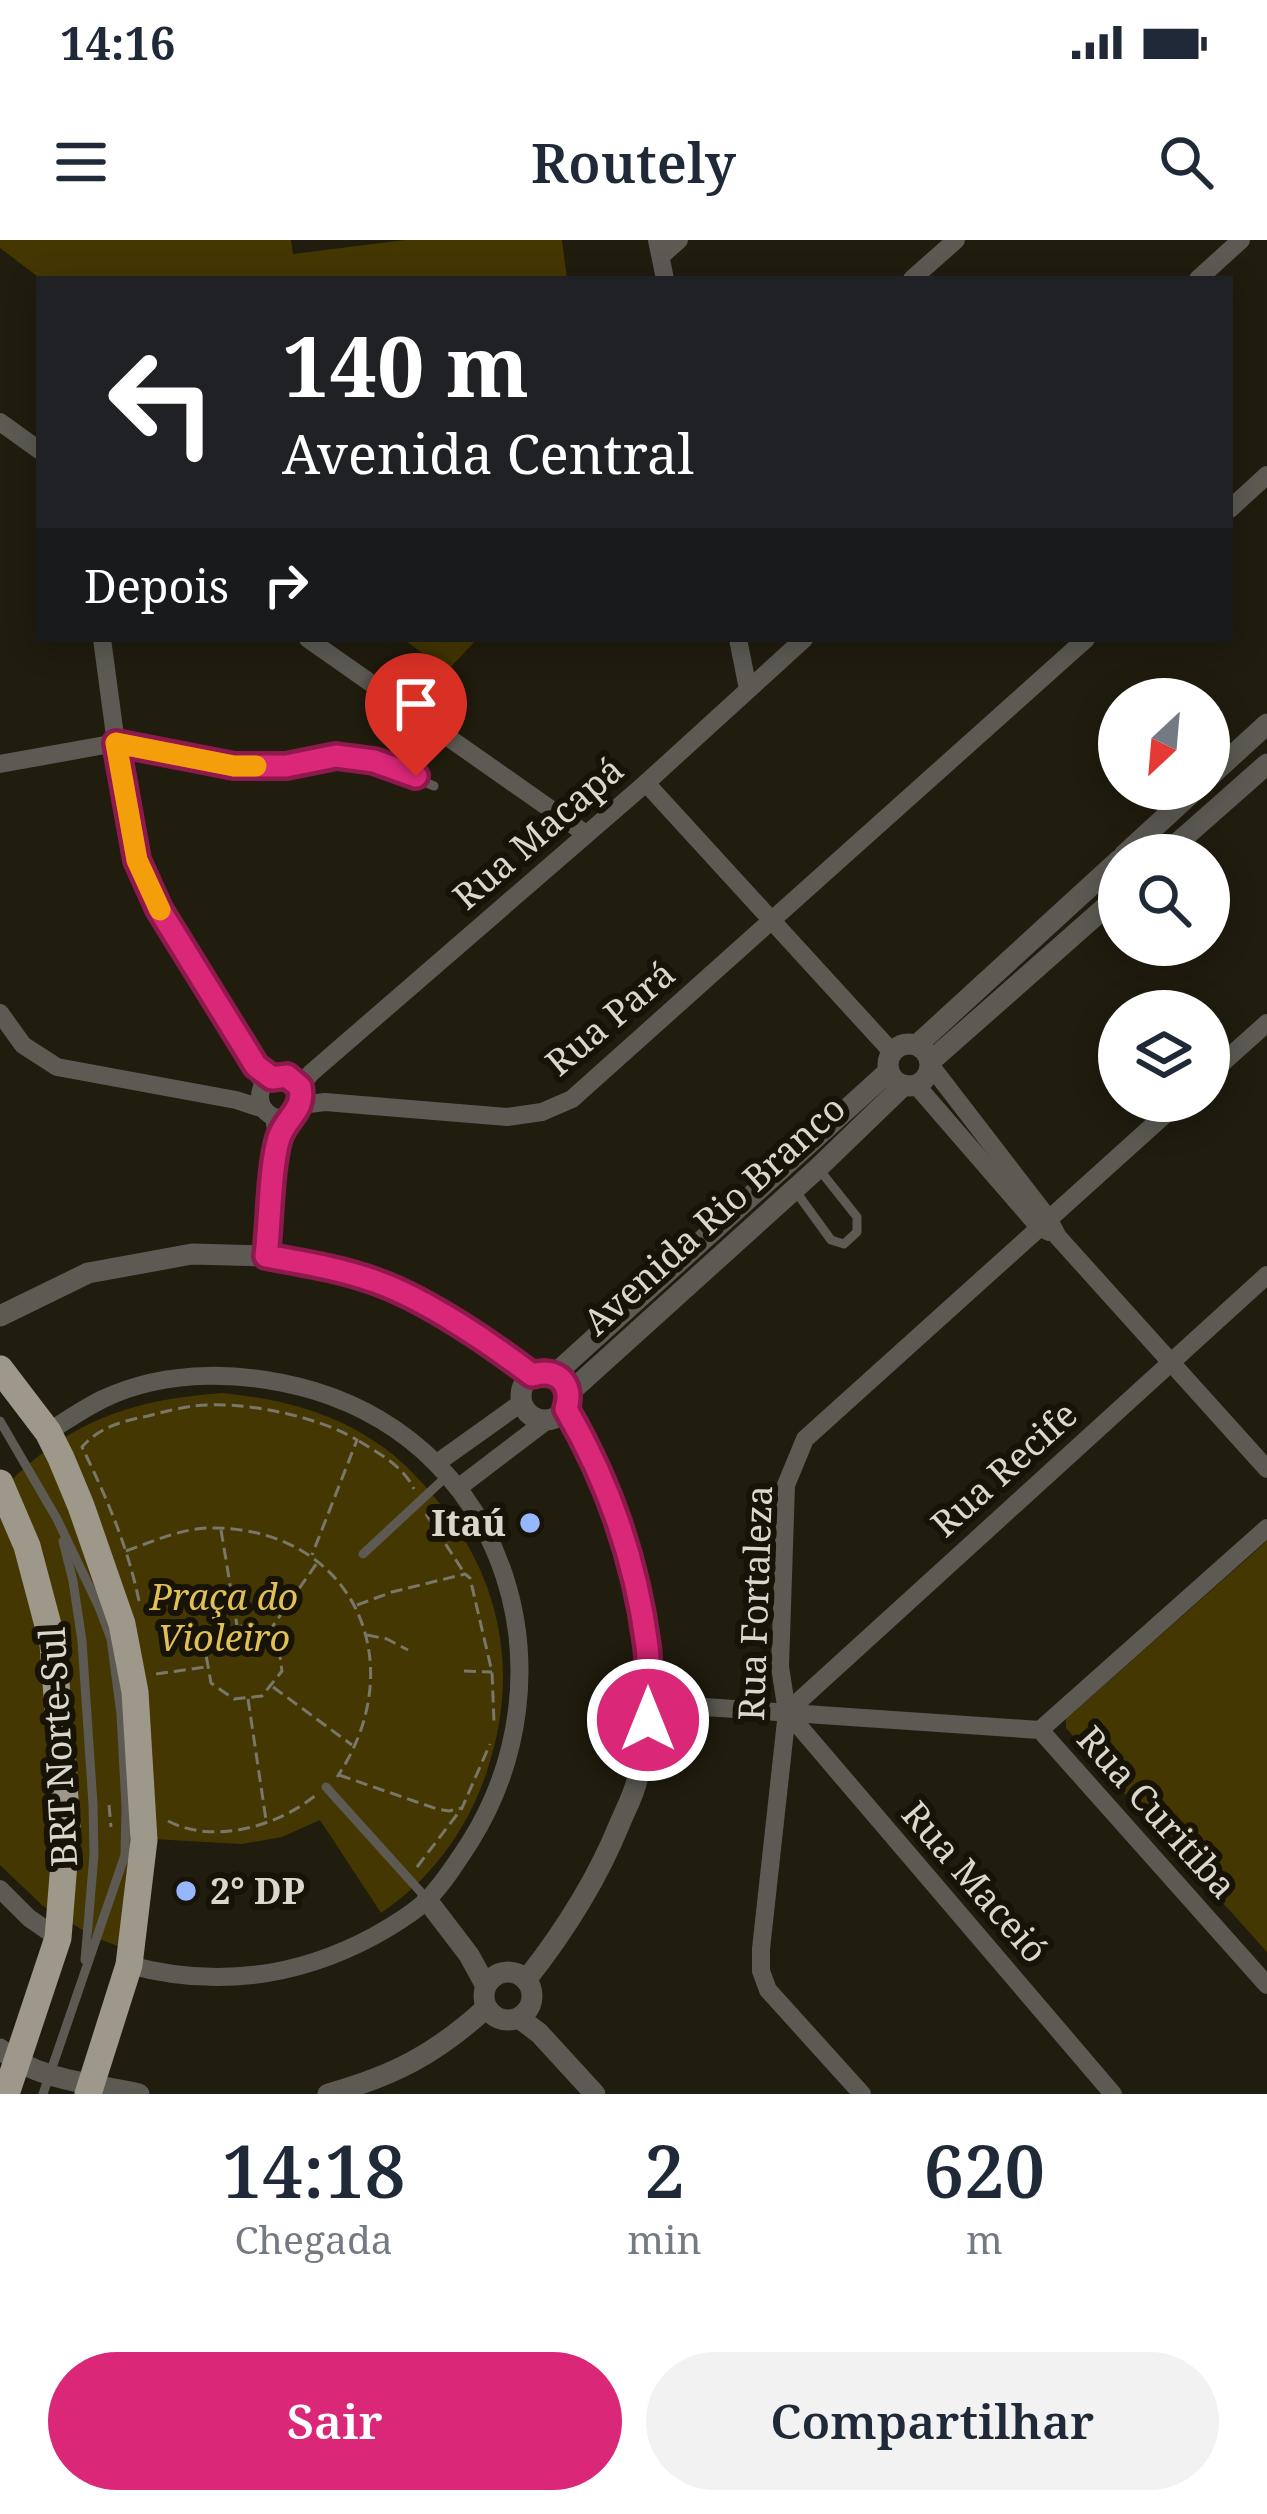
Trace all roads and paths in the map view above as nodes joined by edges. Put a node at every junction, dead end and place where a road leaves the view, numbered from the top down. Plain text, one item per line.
1 (680, 240) edge
2 (956, 240) edge
3 (1241, 240) edge
4 (659, 248) edge
5 (915, 276) edge
6 (1201, 276) edge
7 (0, 422) edge
8 (36, 448) edge
9 (1267, 475) edge
10 (1233, 506) edge
11 (102, 642) edge
12 (312, 642) edge
13 (739, 642) edge
14 (801, 642) edge
15 (1083, 642) edge
16 (748, 689) junction
17 (1267, 724) edge
18 (116, 743) junction
19 (1230, 758) edge
20 (0, 764) edge
21 (1267, 764) edge
22 (646, 783) junction
23 (434, 786) dead end
24 (1173, 810) edge
25 (586, 834) junction
26 (1147, 834) edge
27 (1188, 834) edge
28 (1098, 881) edge
29 (1098, 913) edge
30 (773, 921) junction
31 (0, 1013) edge
32 (1267, 1023) edge
33 (1230, 1056) edge
34 (926, 1057) junction
35 (900, 1073) junction
36 (282, 1092) junction
37 (946, 1102) junction
38 (1156, 1122) edge
39 (818, 1168) junction
40 (794, 1189) junction
41 (1043, 1222) junction
42 (266, 1256) junction
43 (1267, 1275) edge
44 (0, 1316) edge
45 (1170, 1362) junction
46 (0, 1370) edge
47 (555, 1374) junction
48 (532, 1375) junction
49 (521, 1403) junction
50 (560, 1408) junction
51 (0, 1421) edge
52 (48, 1432) junction
53 (1267, 1469) edge
54 (448, 1476) junction
55 (0, 1483) edge
56 (57, 1519) junction
57 (221, 1528) junction
58 (1267, 1528) edge
59 (126, 1551) junction
60 (363, 1554) dead end
61 (312, 1555) junction
62 (318, 1562) junction
63 (356, 1606) junction
64 (142, 1614) dead end
65 (238, 1626) junction
66 (268, 1633) junction
67 (366, 1635) junction
68 (408, 1650) dead end
69 (208, 1667) junction
70 (464, 1671) dead end
71 (492, 1672) junction
72 (521, 1673) junction
73 (154, 1674) dead end
74 (272, 1685) junction
75 (649, 1688) junction
76 (248, 1697) junction
77 (690, 1706) junction
78 (787, 1712) junction
79 (648, 1720) junction
80 (1040, 1730) junction
81 (354, 1747) junction
82 (339, 1774) junction
83 (326, 1787) junction
84 (462, 1808) junction
85 (162, 1818) dead end
86 (267, 1822) junction
87 (407, 1877) junction
88 (0, 1888) edge
89 (427, 1900) junction
90 (58, 1938) junction
91 (129, 1965) junction
92 (84, 1975) junction
93 (526, 1980) junction
94 (1267, 1985) edge
95 (490, 1989) junction
96 (524, 2014) junction
97 (9, 2056) edge
98 (46, 2084) edge
99 (90, 2088) edge
100 (6, 2094) edge
101 (140, 2094) edge
102 (328, 2094) edge
103 (595, 2094) edge
104 (862, 2094) edge
105 (1113, 2094) edge

1 - 4 street
2 - 5 street
3 - 6 street
7 - 8 street
9 - 10 street
11 - 18 street
12 - 25 street
13 - 16 street
14 - 16 street, Rua Macapá
15 - 30 street, Rua Pará
16 - 22 street, Rua Macapá
17 - 19 street
18 - 20 street
18 - 23 lane
18 - 36 street
21 - 27 street
22 - 25 street, Rua Macapá
22 - 30 street
24 - 26 street
25 - 36 street, Rua Macapá
28 - 34 street
29 - 34 street
30 - 35 street
30 - 36 street, Rua Pará
31 - 36 street, Rua Pará
32 - 33 street
34 - 35 street
34 - 35 street
34 - 37 street
35 - 37 street
35 - 39 street, Avenida Rio Branco
35 - 47 street, Avenida Rio Branco
36 - 42 street
37 - 41 street
38 - 41 street, Rua Fortaleza
39 - 40 street, Avenida Rio Branco
39 - 40 lane
40 - 50 street, Avenida Rio Branco
41 - 45 street
41 - 78 street, Rua Fortaleza
42 - 44 street
42 - 48 street
43 - 45 street, Rua Recife
45 - 53 street
45 - 78 street, Rua Recife
46 - 52 main road
47 - 48 street
47 - 50 street
48 - 49 street
49 - 50 street
49 - 54 street
50 - 54 street, Avenida Rio Branco
50 - 75 street
51 - 56 lane, BRT Norte-Sul
52 - 54 street
52 - 91 main road
54 - 60 lane
54 - 72 street
55 - 90 main road
56 - 92 lane, BRT Norte-Sul
56 - 92 lane, BRT Norte-Sul
57 - 59 path
57 - 61 path
57 - 65 path
58 - 80 street
59 - 61 path
59 - 64 path
61 - 62 path
62 - 63 path
62 - 66 path
63 - 67 path
63 - 71 path
65 - 66 path
65 - 69 path
66 - 74 path
67 - 68 path
67 - 81 path
69 - 73 path
69 - 76 path
70 - 71 path
71 - 72 path
71 - 84 path
72 - 89 street
74 - 76 path
74 - 81 path
75 - 77 street, Rua Curitiba
75 - 79 street
76 - 86 path
77 - 78 street, Rua Curitiba
77 - 79 street, Rua Curitiba
78 - 80 street, Rua Curitiba
78 - 104 street, Rua Fortaleza
78 - 105 street, Rua Maceió
79 - 93 street
80 - 94 street, Rua Curitiba
81 - 82 path
82 - 83 path
82 - 84 path
83 - 86 path
83 - 87 lane
84 - 87 path
85 - 86 path
87 - 89 lane
88 - 90 street
89 - 91 street
89 - 95 street
90 - 97 main road
91 - 99 main road
92 - 98 lane, BRT Norte-Sul
93 - 95 street
93 - 96 street
95 - 96 street
95 - 102 street
96 - 103 street
97 - 98 street
97 - 100 main road
98 - 99 street
99 - 101 street

